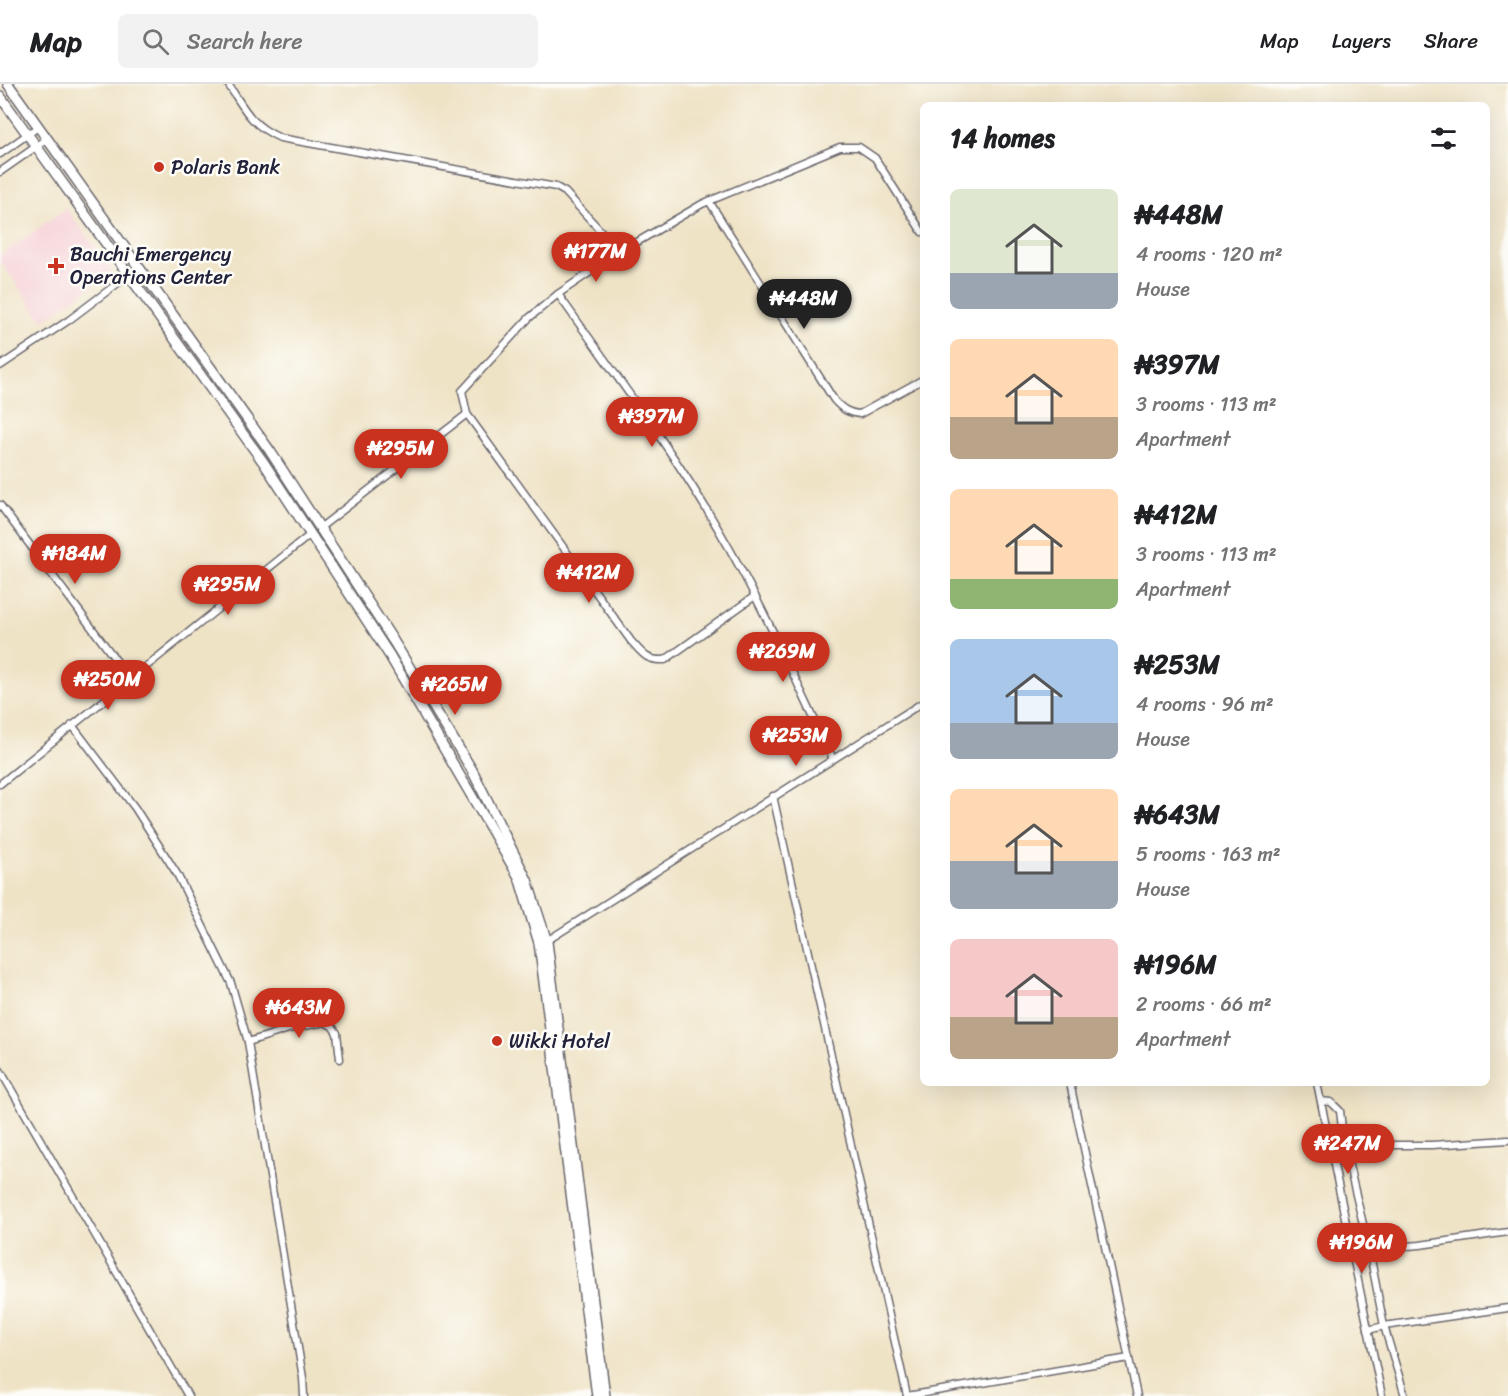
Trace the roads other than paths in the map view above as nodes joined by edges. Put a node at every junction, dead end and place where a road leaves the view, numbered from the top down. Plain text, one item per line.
1 (8, 84) edge
2 (228, 84) edge
3 (0, 96) edge
4 (38, 127) junction
5 (28, 133) junction
6 (47, 139) junction
7 (37, 146) junction
8 (0, 154) edge
9 (0, 172) edge
10 (709, 201) junction
11 (920, 229) edge
12 (620, 252) junction
13 (138, 268) junction
14 (129, 275) junction
15 (558, 294) junction
16 (0, 366) edge
17 (920, 381) edge
18 (467, 414) junction
19 (0, 505) edge
20 (321, 527) junction
21 (311, 534) junction
22 (754, 596) junction
23 (130, 679) junction
24 (920, 705) edge
25 (72, 725) junction
26 (833, 759) junction
27 (0, 784) edge
28 (773, 796) junction
29 (543, 943) junction
30 (248, 1042) junction
31 (340, 1059) dead end
32 (0, 1070) edge
33 (1071, 1086) edge
34 (1318, 1086) edge
35 (1320, 1101) junction
36 (1508, 1140) edge
37 (1344, 1145) junction
38 (1508, 1232) edge
39 (1369, 1248) junction
40 (1352, 1253) junction
41 (1508, 1308) edge
42 (1384, 1326) junction
43 (1368, 1330) junction
44 (1129, 1358) junction
45 (188, 1396) edge
46 (304, 1396) edge
47 (597, 1396) edge
48 (605, 1396) edge
49 (907, 1396) edge
50 (1137, 1396) edge
51 (1382, 1396) edge
52 (1406, 1396) edge

1 - 4 street
2 - 12 street
3 - 5 street
4 - 5 street
4 - 6 street
5 - 7 street
5 - 8 street
6 - 7 street
6 - 13 street
7 - 9 street
7 - 14 street
10 - 11 street
10 - 12 street
10 - 17 street
12 - 15 street
13 - 14 street
13 - 20 street
14 - 16 street
14 - 21 street
15 - 18 street
15 - 22 street
18 - 20 street
18 - 22 street
19 - 23 street
20 - 29 street
21 - 23 street
21 - 29 street
22 - 26 street
23 - 25 street
24 - 26 street
25 - 27 street
25 - 30 street
26 - 28 street
28 - 29 street
28 - 49 street
29 - 47 street
29 - 48 street
30 - 31 street
30 - 46 street
32 - 45 street
33 - 44 street
34 - 35 street
35 - 37 street
35 - 40 street
36 - 37 street
37 - 39 street
38 - 39 street
39 - 40 street
39 - 42 street
40 - 43 street
41 - 42 street
42 - 43 street
42 - 52 street
43 - 51 street
44 - 49 street
44 - 50 street

